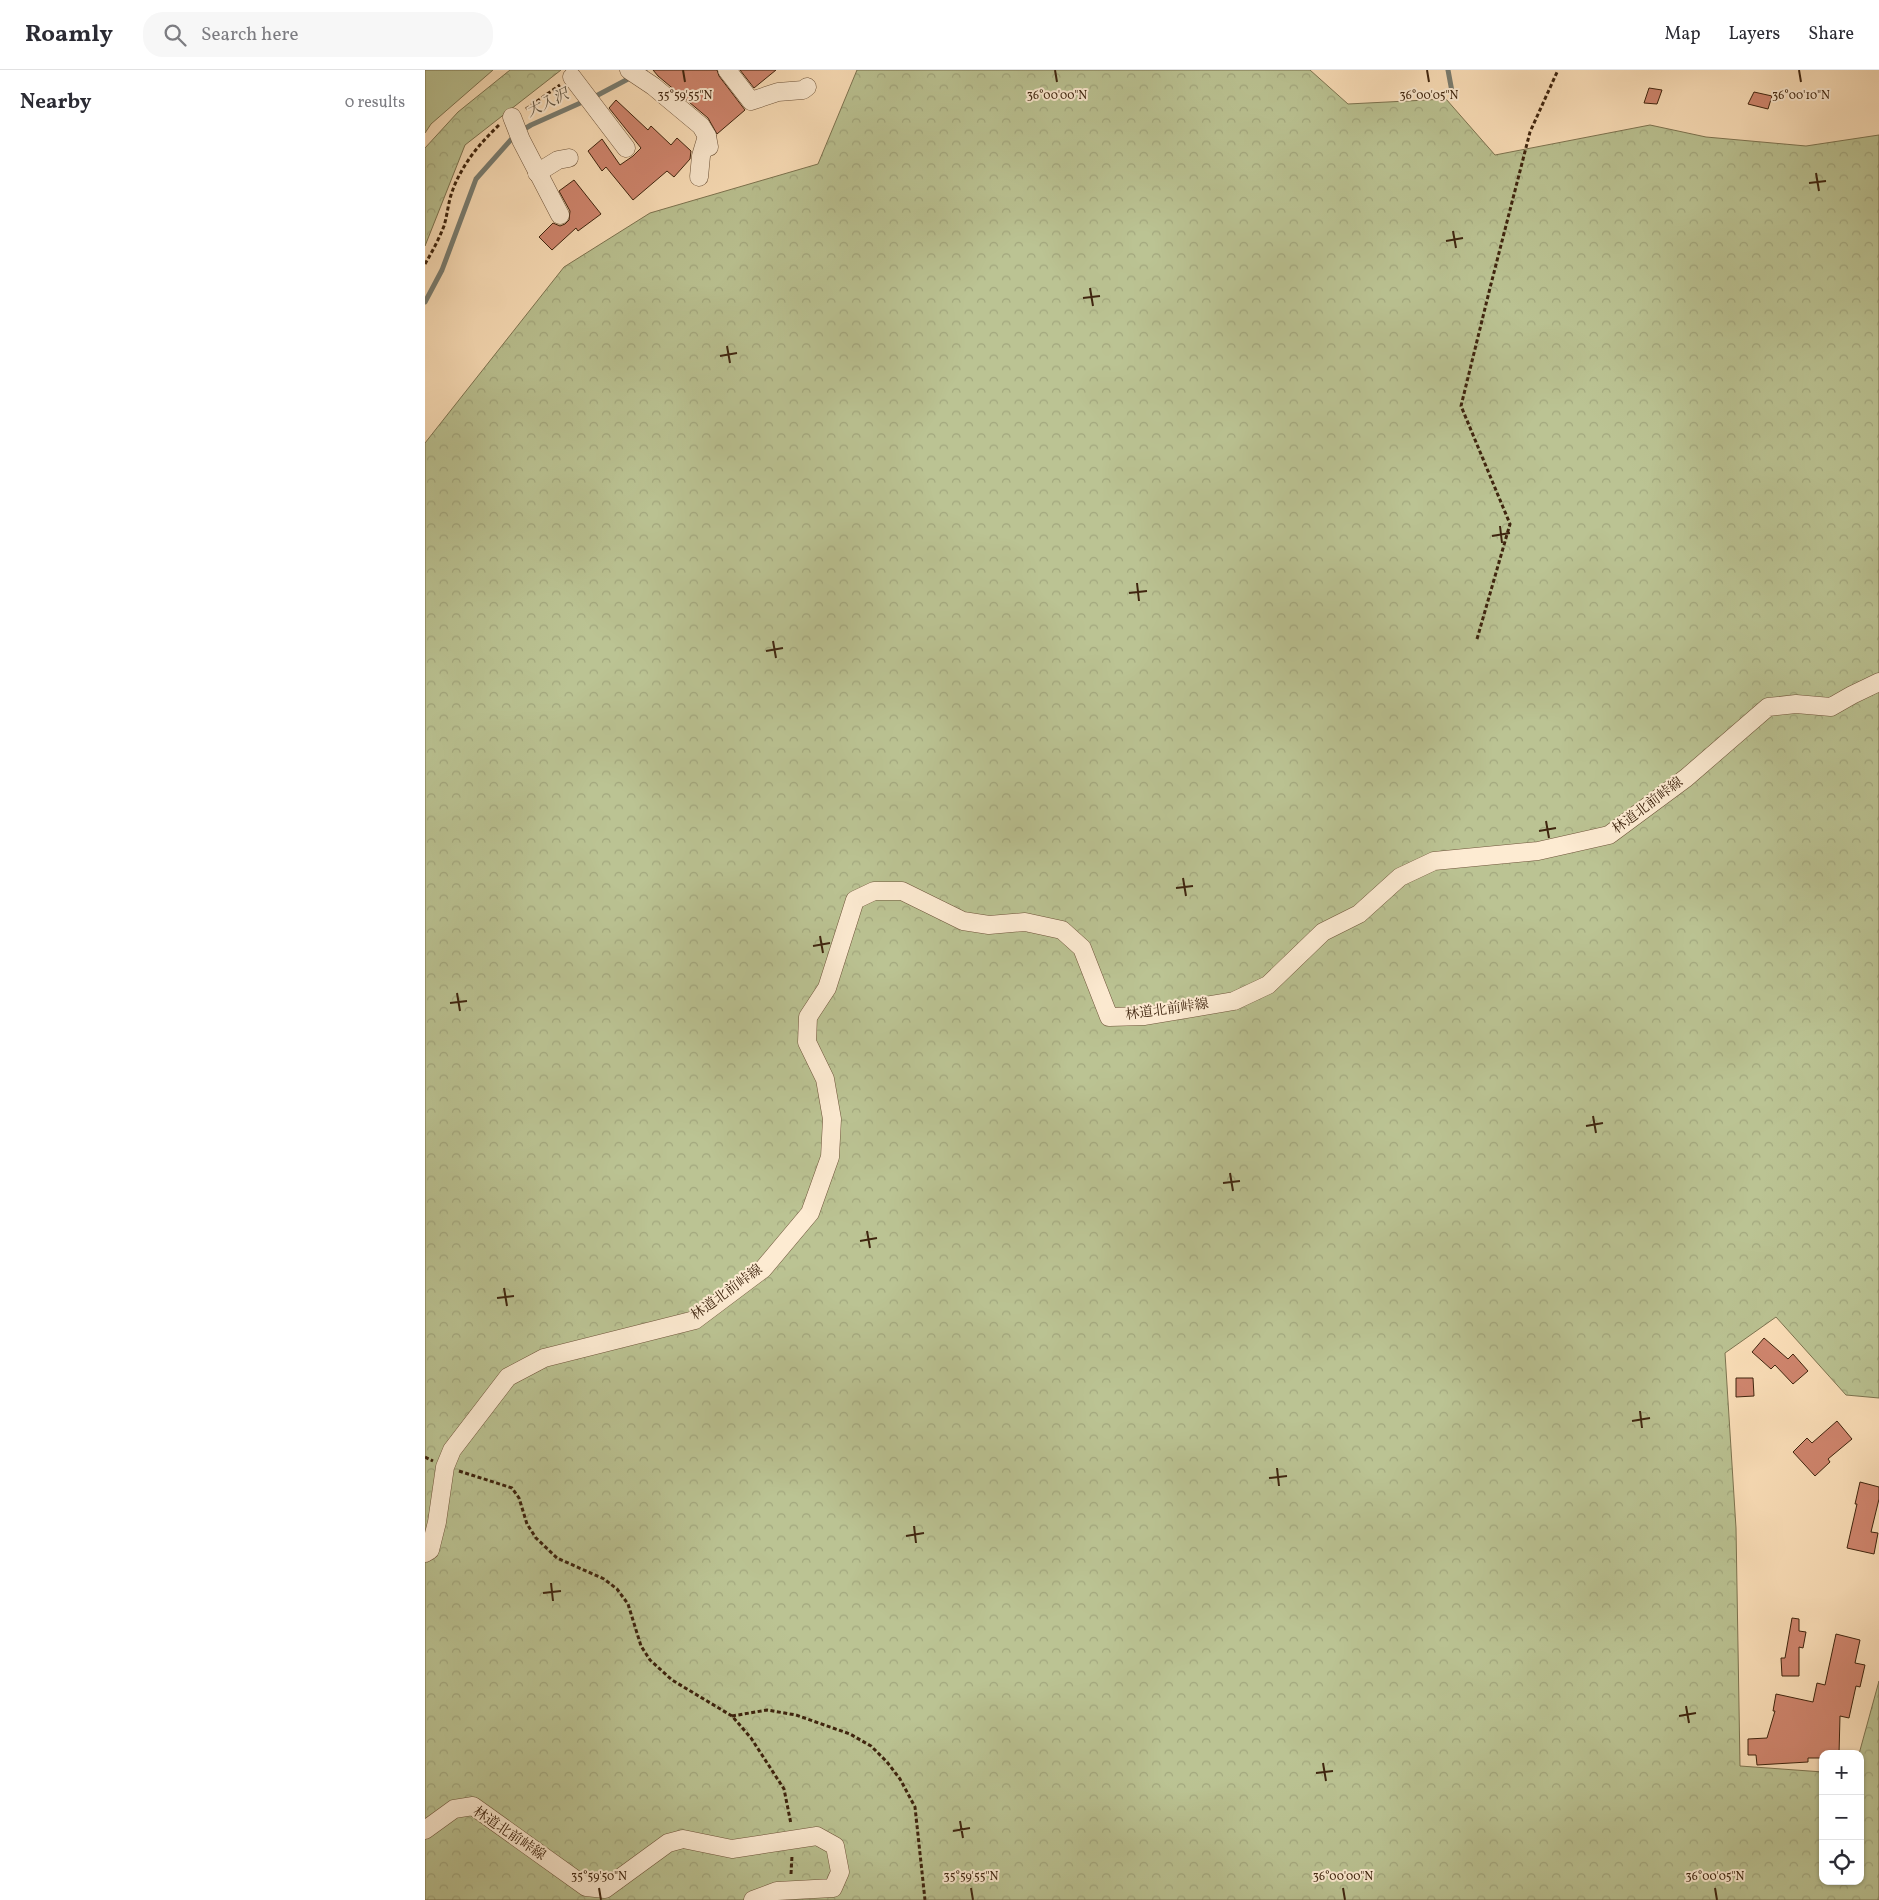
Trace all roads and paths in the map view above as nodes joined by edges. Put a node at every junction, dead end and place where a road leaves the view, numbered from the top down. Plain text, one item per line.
1 (629, 70) edge
2 (727, 70) edge
3 (1558, 70) edge
4 (572, 77) joint
5 (807, 87) dead end
6 (512, 117) junction
7 (626, 148) dead end
8 (569, 158) dead end
9 (537, 172) junction
10 (699, 177) dead end
11 (560, 215) dead end
12 (425, 264) edge
13 (1477, 639) dead end
14 (1879, 682) edge
15 (445, 1467) junction
16 (425, 1553) edge
17 (732, 1716) junction
18 (425, 1830) edge
19 (792, 1839) junction
20 (791, 1891) junction
21 (753, 1900) edge
22 (925, 1900) edge

1 - 10 street
2 - 5 street
3 - 13 path
4 - 6 path
4 - 7 street
6 - 9 street
6 - 12 path
8 - 9 street
9 - 11 street
14 - 15 street, 林道北前峠線
15 - 16 street, 林道北前峠線
15 - 17 path
17 - 19 path
17 - 22 path
18 - 19 street, 林道北前峠線
19 - 20 path
19 - 20 street, 林道北前峠線
20 - 21 street, 林道北前峠線

